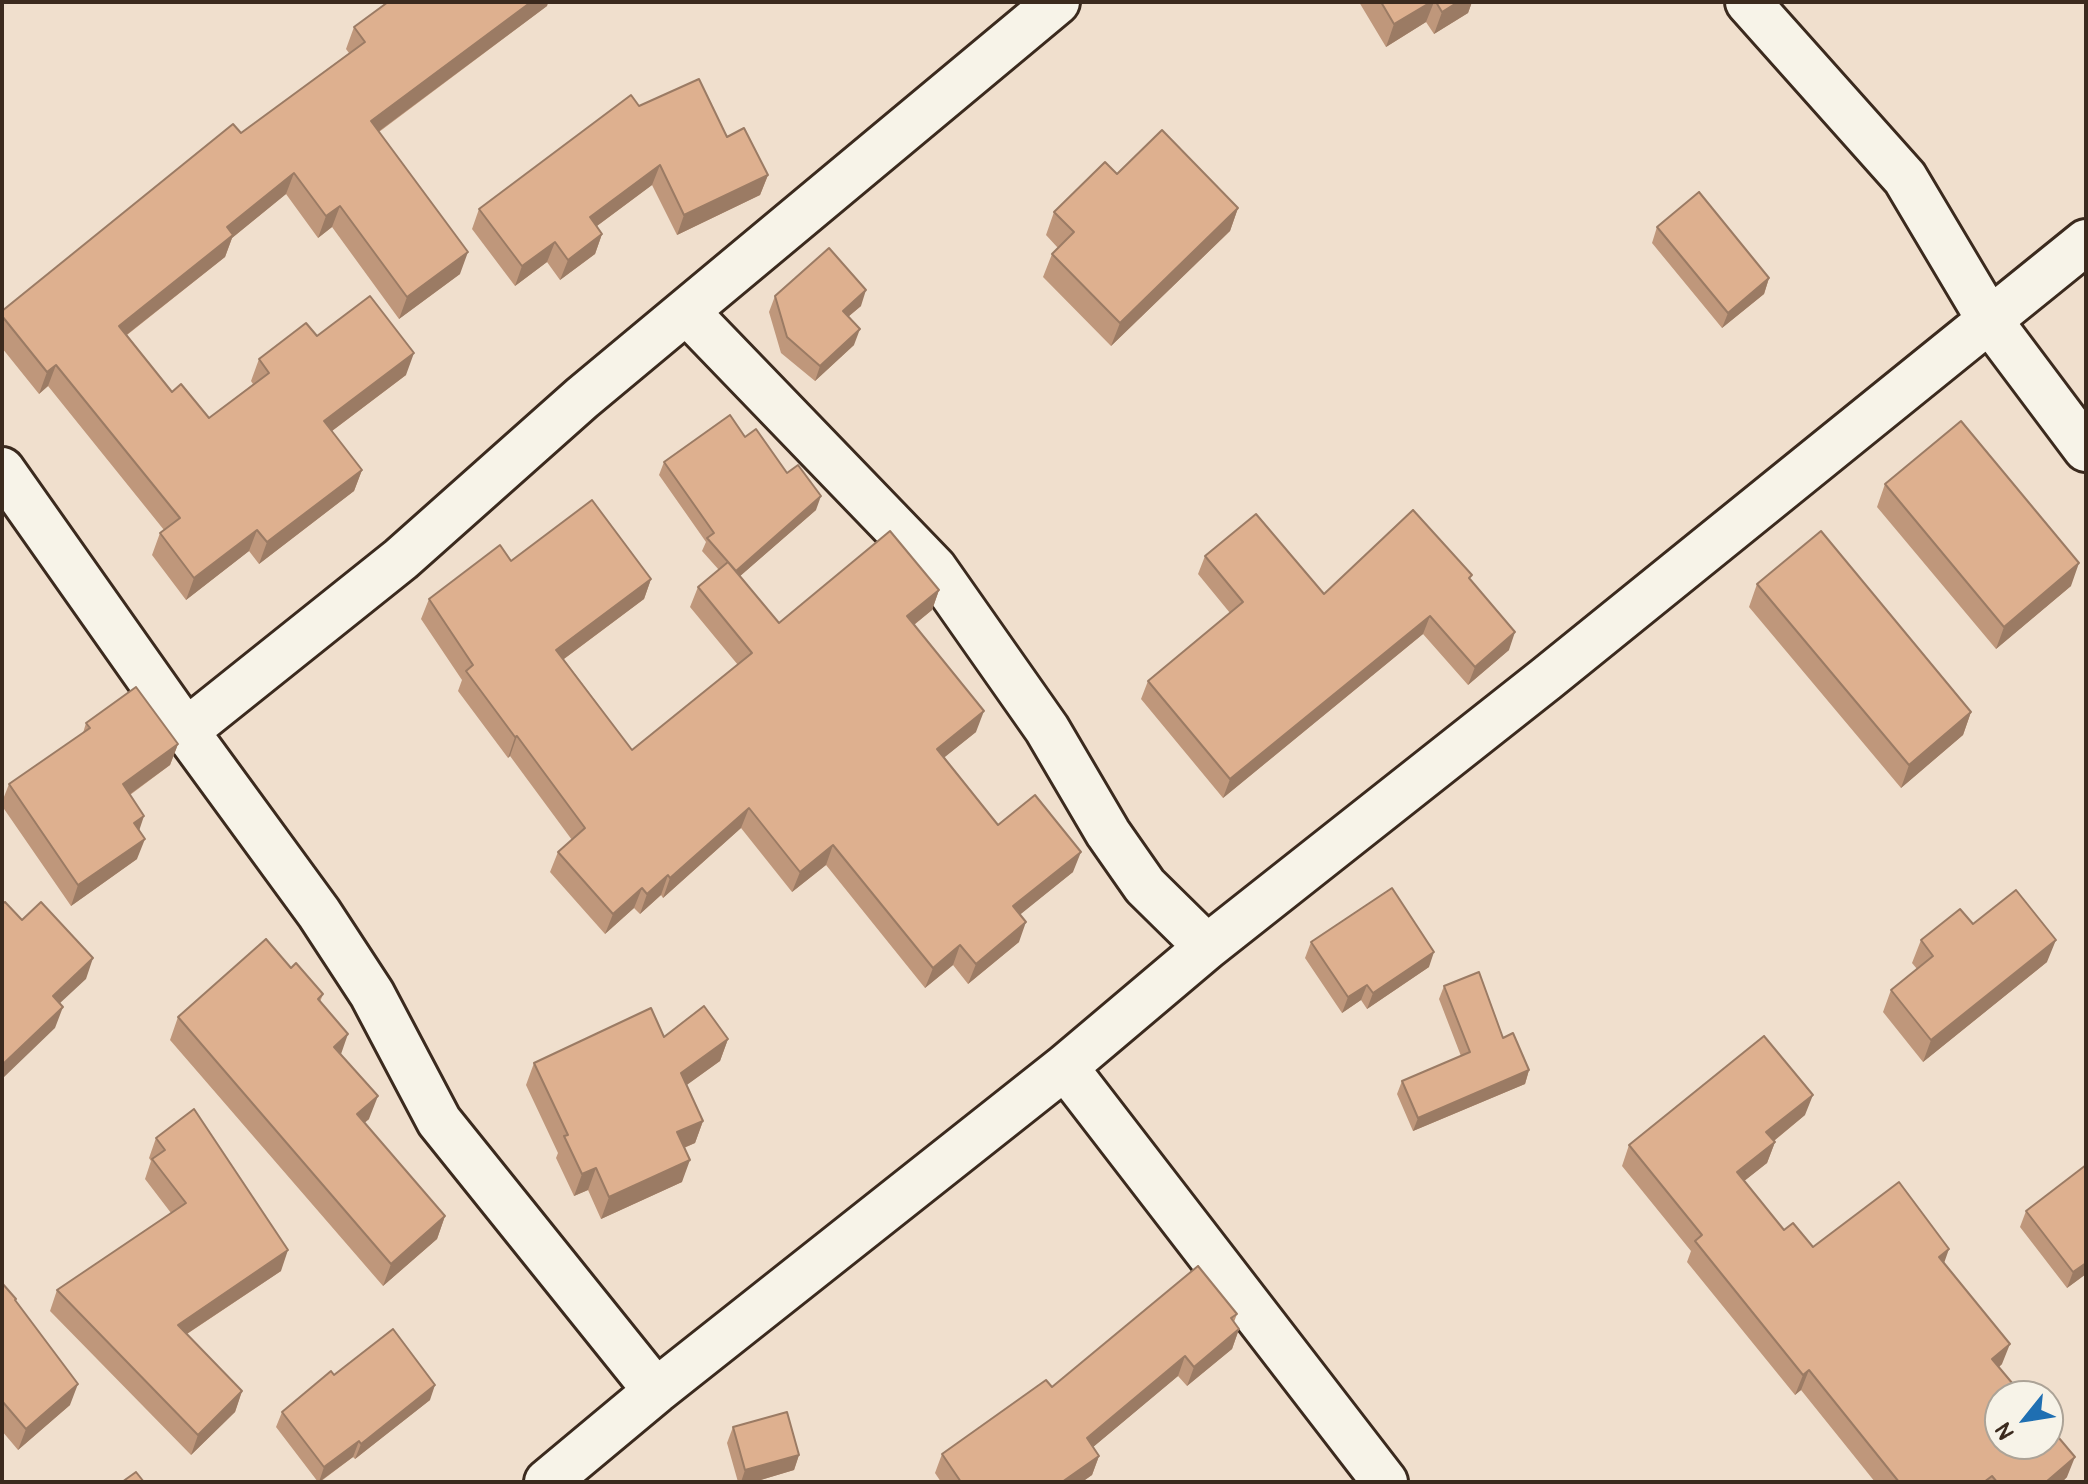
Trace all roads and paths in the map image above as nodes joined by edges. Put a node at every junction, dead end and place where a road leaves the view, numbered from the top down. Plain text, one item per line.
1 (1057, 2) edge
2 (1748, 2) edge
3 (2086, 242) edge
4 (687, 312) junction
5 (1990, 321) junction
6 (2086, 449) edge
7 (2, 470) edge
8 (186, 731) junction
9 (1207, 947) junction
10 (1065, 1067) junction
11 (656, 1391) junction
12 (547, 1482) edge
13 (1385, 1482) edge

1 - 4 street
2 - 5 street
3 - 5 street
4 - 8 street
4 - 9 street
5 - 6 street
5 - 9 street
7 - 8 street
8 - 11 street
9 - 10 street
10 - 11 street
10 - 13 street
11 - 12 street

